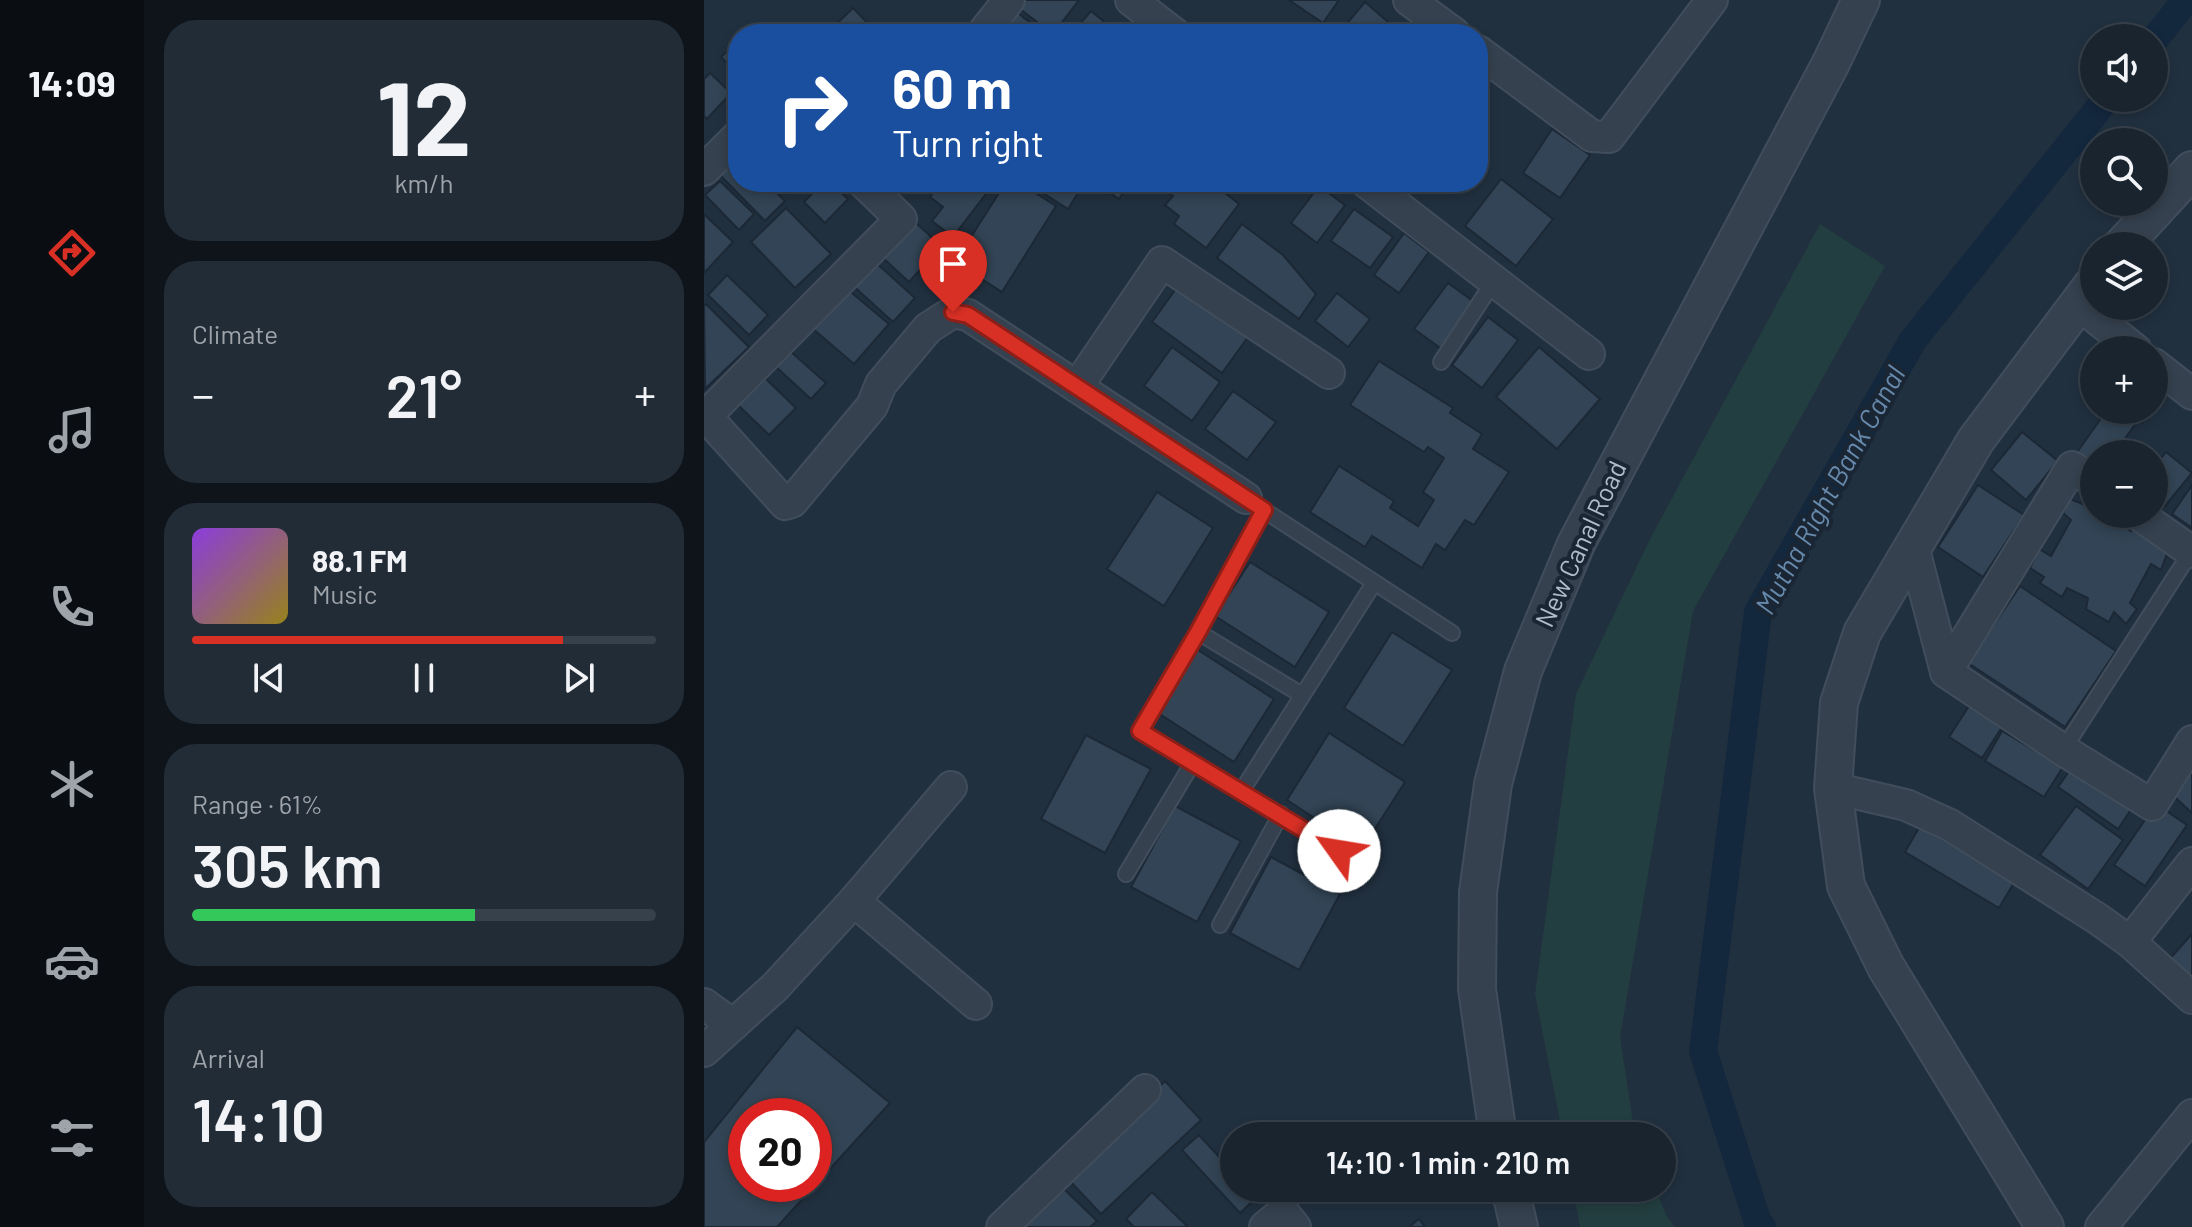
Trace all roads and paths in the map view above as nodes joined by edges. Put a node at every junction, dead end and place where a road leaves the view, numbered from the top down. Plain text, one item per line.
1 (1009, 0) edge
2 (1131, 0) edge
3 (1409, 0) edge
4 (1712, 0) edge
5 (1861, 0) edge
6 (990, 24) edge
7 (1162, 24) edge
8 (1441, 24) edge
9 (1488, 58) edge
10 (728, 146) edge
11 (704, 170) edge
12 (2192, 170) edge
13 (873, 192) edge
14 (1379, 192) edge
15 (2135, 232) edge
16 (1494, 281) junction
17 (2080, 302) edge
18 (2109, 320) edge
19 (2124, 336) edge
20 (1589, 354) dead end
21 (1441, 362) dead end
22 (1329, 373) dead end
23 (2168, 375) edge
24 (1077, 387) junction
25 (2192, 394) edge
26 (705, 415) edge
27 (2080, 472) edge
28 (1255, 504) junction
29 (2158, 528) edge
30 (1913, 546) junction
31 (2192, 552) edge
32 (1374, 583) junction
33 (1198, 632) junction
34 (1452, 633) dead end
35 (1946, 672) junction
36 (1302, 695) junction
37 (2192, 741) edge
38 (2063, 750) junction
39 (1192, 764) junction
40 (951, 787) dead end
41 (1833, 788) junction
42 (1241, 792) junction
43 (1281, 814) junction
44 (1339, 851) dead end
45 (2192, 863) edge
46 (1126, 874) dead end
47 (854, 901) junction
48 (1220, 925) dead end
49 (2130, 942) junction
50 (2192, 998) edge
51 (704, 1004) edge
52 (976, 1004) dead end
53 (733, 1025) junction
54 (704, 1051) edge
55 (1145, 1090) dead end
56 (2192, 1115) edge
57 (1496, 1122) edge
58 (1513, 1202) edge
59 (1002, 1227) edge
60 (1265, 1227) edge
61 (1295, 1227) edge
62 (1519, 1227) edge
63 (2045, 1227) edge
64 (2101, 1227) edge

1 - 6 street
2 - 7 street
3 - 8 street
4 - 9 street
5 - 57 street, New Canal Road
10 - 11 street
12 - 15 street
13 - 26 street
14 - 16 street
16 - 20 street
16 - 21 lane
17 - 30 street
18 - 19 street
22 - 24 street
23 - 25 street
24 - 26 street
24 - 28 street
27 - 35 street
28 - 32 lane
28 - 33 lane
29 - 31 street
30 - 35 street
30 - 41 street
31 - 38 lane
32 - 34 lane
32 - 36 lane
33 - 36 lane
33 - 39 lane
35 - 38 street
36 - 42 lane
37 - 38 street
39 - 42 lane
39 - 46 lane
40 - 47 street
41 - 49 street
41 - 63 street
42 - 43 lane
43 - 44 lane
43 - 48 lane
45 - 49 street
47 - 52 street
47 - 53 street
49 - 50 street
51 - 53 street
53 - 54 street
55 - 59 street
56 - 64 street
58 - 62 street
60 - 61 street

